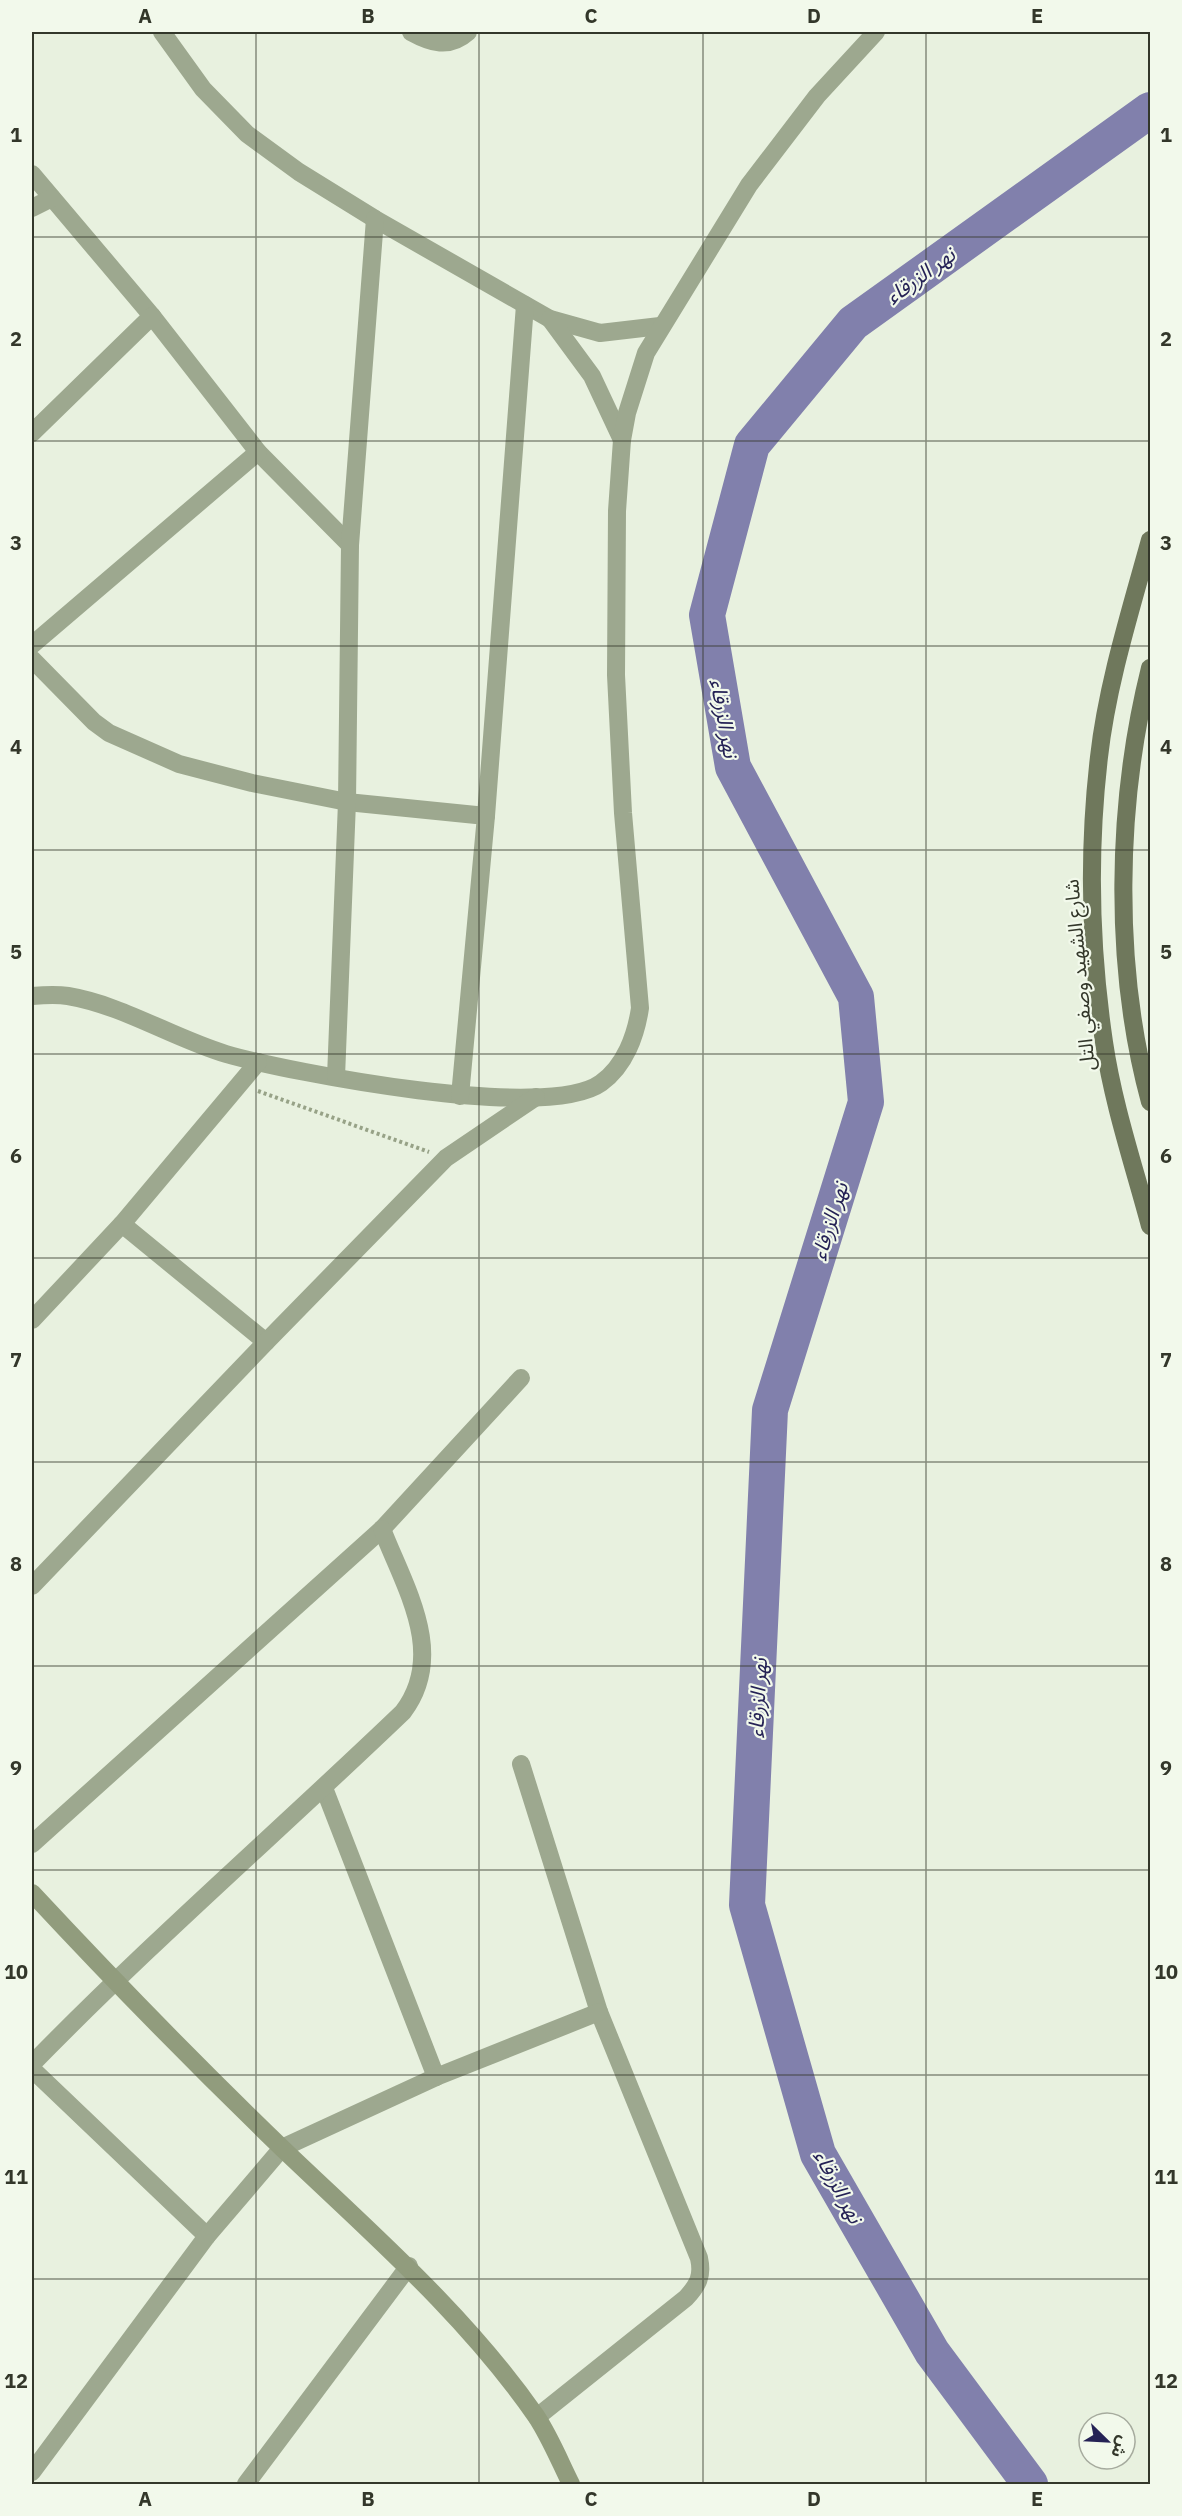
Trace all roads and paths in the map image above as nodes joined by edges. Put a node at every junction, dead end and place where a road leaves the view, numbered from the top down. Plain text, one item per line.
1 (411, 32) edge
2 (468, 32) edge
3 (876, 32) edge
4 (168, 35) edge
5 (32, 174) edge
6 (52, 198) junction
7 (32, 208) edge
8 (375, 219) junction
9 (525, 305) junction
10 (152, 316) junction
11 (550, 320) junction
12 (660, 326) junction
13 (32, 433) edge
14 (622, 440) junction
15 (258, 452) junction
16 (1150, 540) edge
17 (350, 545) junction
18 (32, 645) edge
19 (32, 659) edge
20 (1150, 668) edge
21 (347, 802) junction
22 (486, 816) junction
23 (32, 996) edge
24 (258, 1062) junction
25 (336, 1077) junction
26 (241, 1085) junction
27 (460, 1096) junction
28 (536, 1097) junction
29 (1150, 1102) edge
30 (446, 1158) junction
31 (122, 1224) junction
32 (1150, 1226) edge
33 (32, 1320) edge
34 (266, 1341) junction
35 (521, 1378) dead end
36 (382, 1529) junction
37 (32, 1586) edge
38 (521, 1764) dead end
39 (324, 1788) junction
40 (32, 1844) edge
41 (32, 1893) edge
42 (114, 1980) junction
43 (599, 2012) junction
44 (32, 2064) edge
45 (32, 2069) edge
46 (436, 2077) junction
47 (282, 2148) junction
48 (207, 2236) junction
49 (409, 2266) junction
50 (537, 2417) junction
51 (32, 2472) edge
52 (246, 2484) edge
53 (571, 2484) edge

1 - 2 street
3 - 12 street
4 - 8 street
5 - 6 street
6 - 7 street
6 - 10 street
8 - 9 street
8 - 17 street
9 - 11 street
9 - 22 street
10 - 13 street
10 - 15 street
11 - 12 street
11 - 14 street
12 - 14 street
14 - 28 street
15 - 17 street
15 - 18 street
16 - 32 main road, شارع الشهيد وصفي التل
17 - 21 street
19 - 21 street
20 - 29 main road
21 - 22 street
21 - 25 street
22 - 27 street
23 - 24 street
24 - 25 street
24 - 26 street
25 - 27 street
26 - 30 path
26 - 31 street
27 - 28 street
28 - 30 street
30 - 34 street
31 - 33 street
31 - 34 street
34 - 37 street
35 - 36 street
36 - 39 street
36 - 40 street
38 - 43 street
39 - 42 street
39 - 46 street
41 - 42 street
42 - 44 street
42 - 47 street
43 - 46 street
43 - 50 street
45 - 48 street
46 - 47 street
47 - 48 street
47 - 49 street
48 - 51 street
49 - 50 street
49 - 52 street
50 - 53 street

